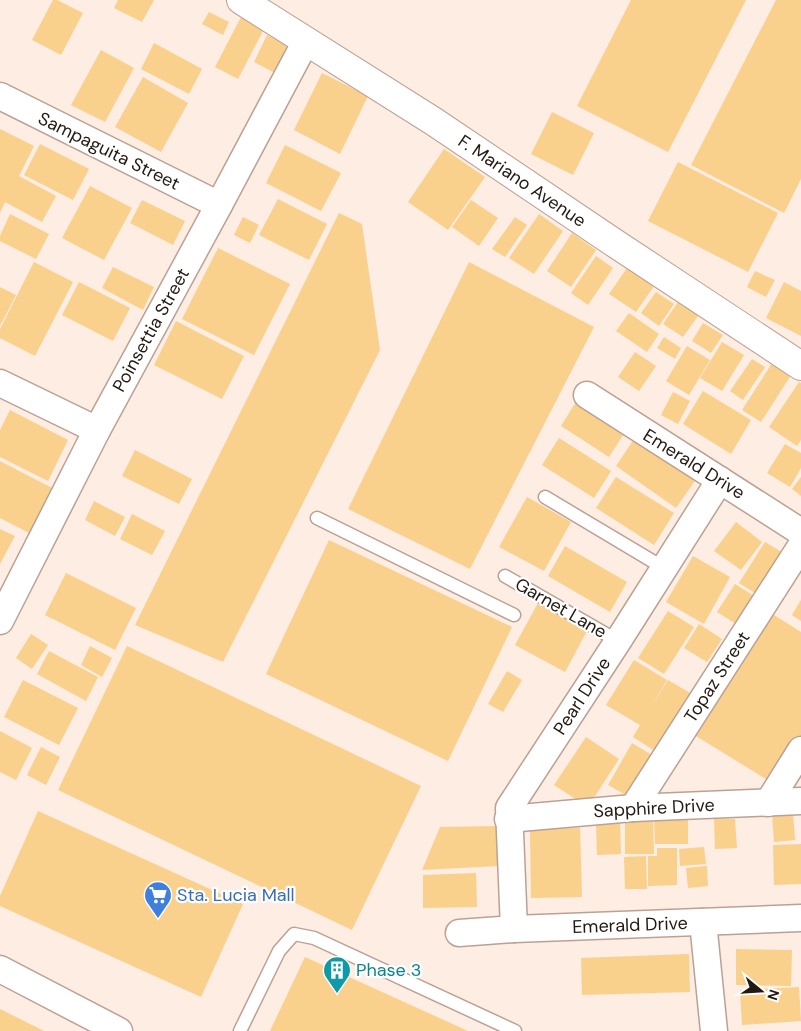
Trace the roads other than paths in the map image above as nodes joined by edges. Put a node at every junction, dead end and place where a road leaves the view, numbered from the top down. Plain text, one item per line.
1 (241, 0) edge
2 (306, 41) junction
3 (0, 96) edge
4 (219, 205) junction
5 (801, 366) edge
6 (0, 383) edge
7 (587, 396) dead end
8 (97, 430) junction
9 (720, 480) junction
10 (545, 497) dead end
11 (317, 518) dead end
12 (801, 532) edge
13 (801, 546) edge
14 (664, 568) junction
15 (504, 576) dead end
16 (514, 615) dead end
17 (0, 621) edge
18 (618, 641) junction
19 (801, 750) edge
20 (801, 801) edge
21 (768, 803) junction
22 (633, 808) junction
23 (508, 819) junction
24 (801, 918) edge
25 (703, 922) junction
26 (514, 929) junction
27 (459, 933) dead end
28 (0, 969) edge
29 (111, 1029) edge
30 (240, 1031) edge
31 (515, 1031) edge
32 (714, 1031) edge

1 - 2 street, F. Mariano Avenue
2 - 4 street, Poinsettia Street
2 - 5 street, F. Mariano Avenue
3 - 4 street, Sampaguita Street
4 - 8 street, Poinsettia Street
6 - 8 street
7 - 9 street, Emerald Drive
8 - 17 street, Poinsettia Street
9 - 12 street, Emerald Drive
9 - 14 street, Pearl Drive
10 - 14 lane
11 - 16 lane
13 - 22 street, Topaz Street
14 - 18 street, Pearl Drive
15 - 18 lane, Garnet Lane
18 - 23 street, Pearl Drive
19 - 21 street
20 - 21 street, Sapphire Drive
21 - 22 street, Sapphire Drive
22 - 23 street, Sapphire Drive
23 - 26 street, Pearl Drive
24 - 25 street, Emerald Drive
25 - 26 street, Emerald Drive
25 - 32 street
26 - 27 street, Emerald Drive
28 - 29 street
30 - 31 lane

